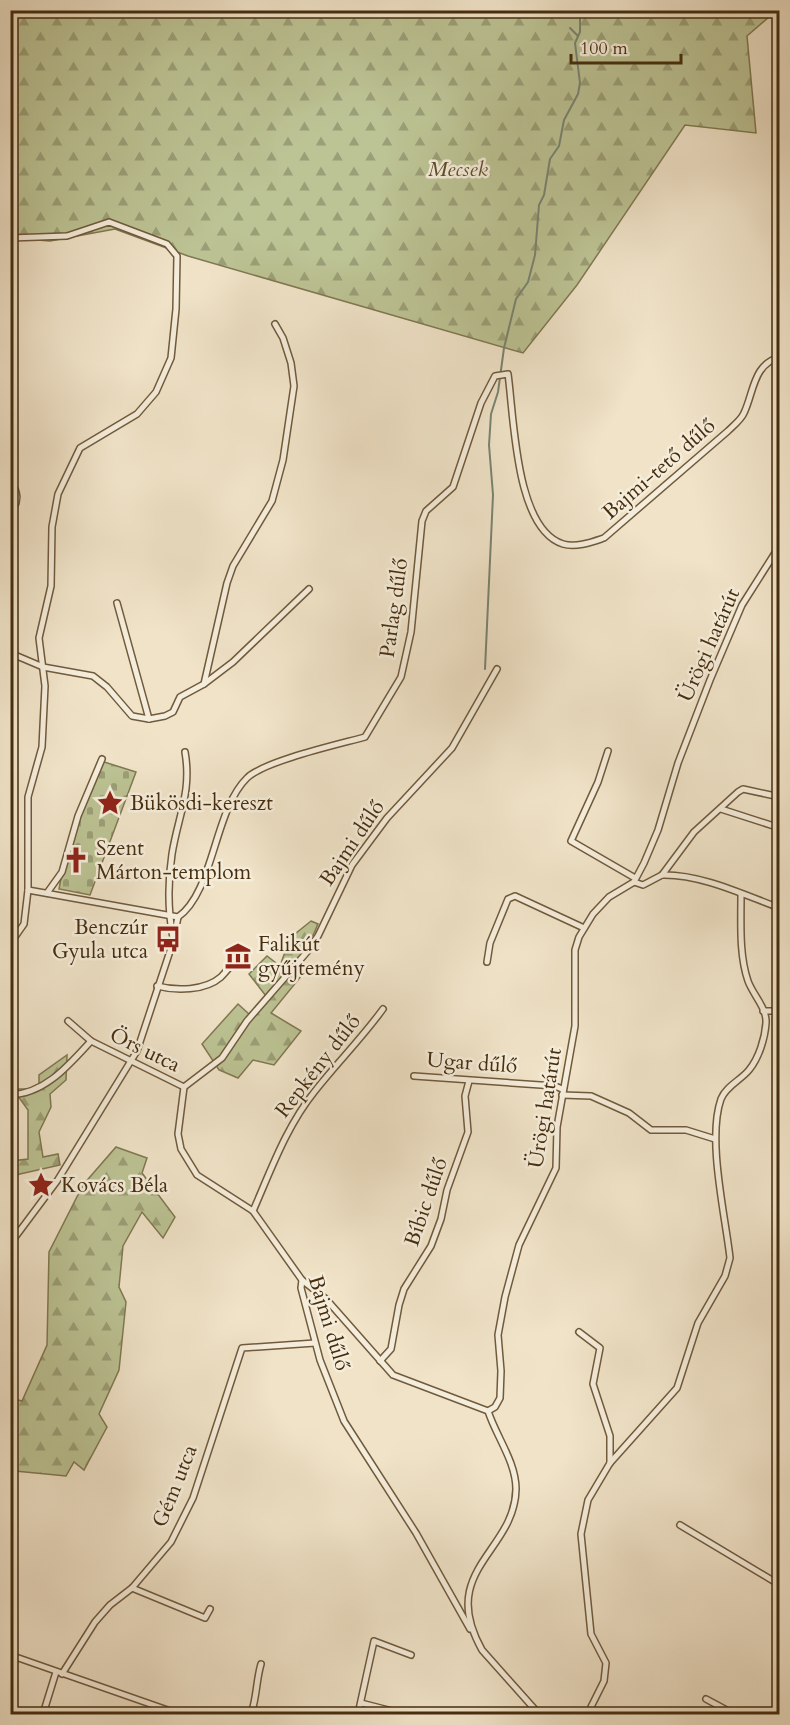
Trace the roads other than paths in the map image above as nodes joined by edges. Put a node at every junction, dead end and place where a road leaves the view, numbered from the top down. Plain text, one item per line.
1 (10, 238) edge
2 (275, 324) dead end
3 (780, 357) edge
4 (508, 374) joint
5 (10, 479) edge
6 (10, 514) edge
7 (780, 545) edge
8 (309, 590) dead end
9 (117, 603) dead end
10 (10, 653) edge
11 (43, 667) junction
12 (497, 669) dead end
13 (204, 684) junction
14 (149, 719) junction
15 (608, 751) dead end
16 (185, 752) dead end
17 (102, 759) dead end
18 (780, 797) edge
19 (721, 809) junction
20 (780, 828) edge
21 (662, 875) junction
22 (634, 880) junction
23 (27, 890) junction
24 (48, 892) junction
25 (741, 895) junction
26 (780, 908) edge
27 (181, 915) junction
28 (169, 916) junction
29 (584, 928) junction
30 (173, 942) junction
31 (10, 944) edge
32 (248, 951) dead end
33 (487, 962) dead end
34 (157, 986) junction
35 (383, 1009) dead end
36 (763, 1011) junction
37 (780, 1011) edge
38 (68, 1021) dead end
39 (91, 1041) junction
40 (131, 1062) junction
41 (414, 1076) dead end
42 (469, 1081) junction
43 (184, 1087) junction
44 (562, 1092) junction
45 (10, 1095) edge
46 (715, 1139) junction
47 (253, 1211) junction
48 (10, 1244) edge
49 (302, 1280) junction
50 (579, 1332) dead end
51 (315, 1343) junction
52 (380, 1361) junction
53 (488, 1411) junction
54 (610, 1463) junction
55 (680, 1525) dead end
56 (780, 1585) edge
57 (132, 1588) junction
58 (210, 1608) dead end
59 (476, 1638) junction
60 (10, 1655) edge
61 (411, 1656) dead end
62 (261, 1664) dead end
63 (59, 1673) junction
64 (706, 1699) dead end
65 (361, 1703) junction
66 (396, 1712) dead end
67 (43, 1714) edge
68 (179, 1714) edge
69 (251, 1714) edge
70 (358, 1714) edge
71 (539, 1714) edge
72 (591, 1714) edge
73 (734, 1714) edge

1 - 11 street
2 - 13 street
3 - 4 street, Bajmi-tető dűlő
4 - 27 street, Parlag dűlő
5 - 6 street
7 - 22 street, Ürögi határút
8 - 13 street
9 - 14 street
10 - 11 street
11 - 14 street
11 - 23 street
12 - 43 street, Bajmi dűlő
13 - 14 street
15 - 22 street
16 - 28 street
17 - 24 street
18 - 19 street
19 - 20 street
19 - 21 street
21 - 22 street
21 - 25 street
22 - 29 street, Ürögi határút
23 - 24 street
23 - 31 street
24 - 28 street
25 - 26 street
25 - 36 street
27 - 28 street
27 - 30 street
28 - 30 street
29 - 33 street
29 - 44 street, Ürögi határút
30 - 34 street
32 - 34 street
34 - 40 street
35 - 47 street, Repkény dűlő
36 - 37 street
36 - 46 street
38 - 39 street, Örs utca
39 - 40 street, Örs utca
39 - 45 street, Örs utca
40 - 43 street, Örs utca
40 - 48 street
41 - 42 street, Ugar dűlő
42 - 44 street, Ugar dűlő
42 - 52 street, Bíbic dűlő
43 - 47 street, Bajmi dűlő
44 - 46 street, Ugar dűlő
44 - 53 street, Ürögi határút
46 - 54 street
47 - 49 street, Bajmi dűlő
49 - 51 street, Bajmi dűlő
49 - 52 street
50 - 54 street
51 - 57 street, Gém utca
51 - 59 street, Bajmi dűlő
52 - 53 street
53 - 59 street
54 - 72 street
55 - 56 street
57 - 58 street
57 - 63 street, Gém utca
59 - 71 street
60 - 63 street
61 - 65 street
62 - 69 street
63 - 67 street, Gém utca
63 - 68 street
64 - 73 street
65 - 66 street
65 - 70 street

